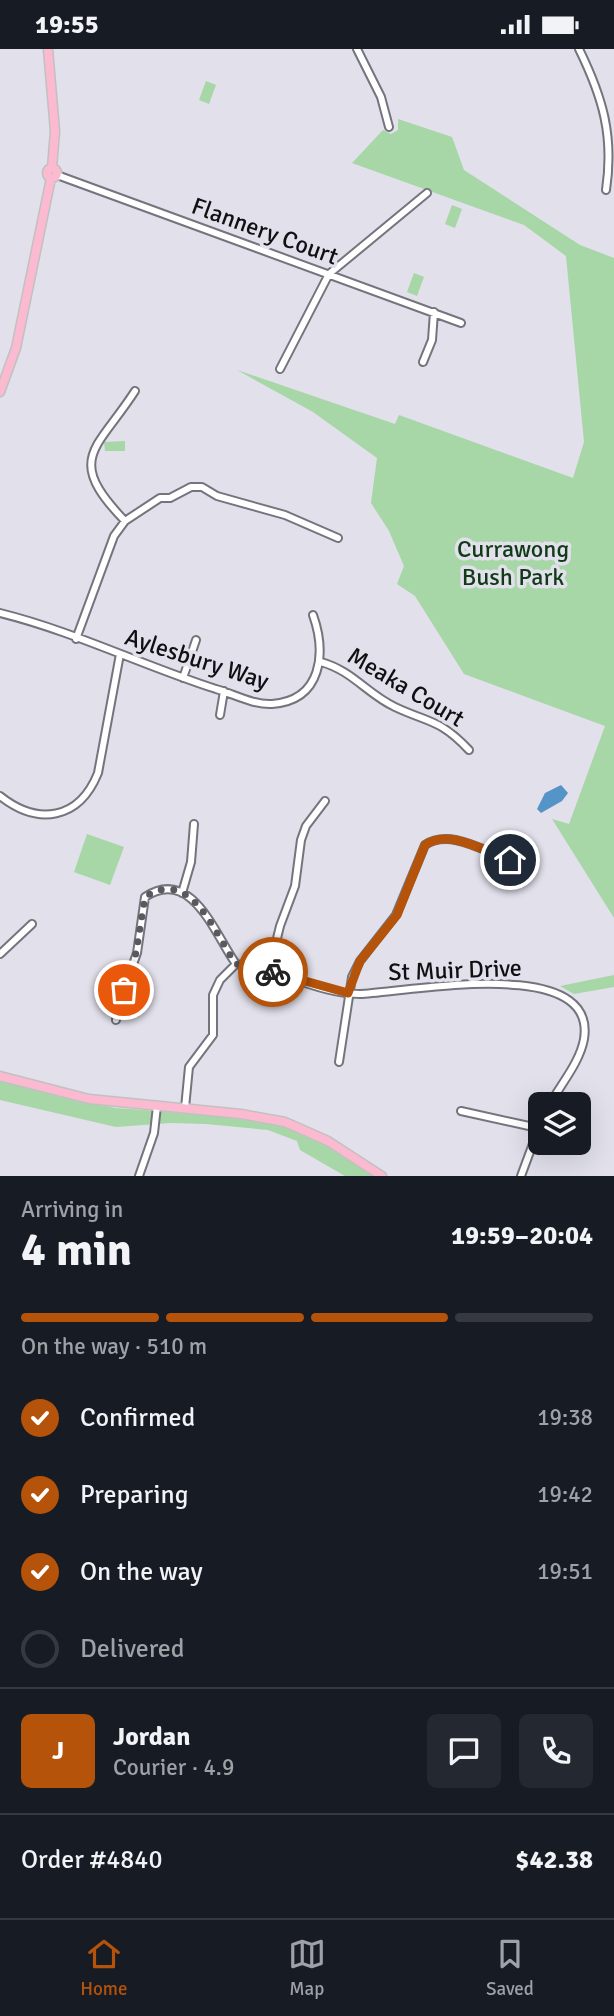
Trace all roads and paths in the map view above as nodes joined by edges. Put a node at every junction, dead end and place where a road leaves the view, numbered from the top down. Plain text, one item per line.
1 (48, 49) edge
2 (357, 49) edge
3 (579, 49) edge
4 (392, 124) dead end
5 (53, 174) junction
6 (606, 190) dead end
7 (427, 193) dead end
8 (329, 274) junction
9 (434, 312) junction
10 (461, 323) dead end
11 (423, 362) dead end
12 (280, 369) dead end
13 (135, 391) dead end
14 (0, 392) edge
15 (125, 521) junction
16 (338, 538) dead end
17 (0, 613) edge
18 (313, 615) dead end
19 (76, 639) junction
20 (196, 640) dead end
21 (120, 654) junction
22 (321, 662) junction
23 (183, 678) junction
24 (224, 691) junction
25 (220, 715) dead end
26 (468, 750) dead end
27 (0, 796) edge
28 (325, 801) dead end
29 (194, 824) dead end
30 (510, 860) dead end
31 (182, 893) junction
32 (32, 924) dead end
33 (0, 954) edge
34 (236, 964) junction
35 (269, 971) junction
36 (348, 993) junction
37 (116, 1020) dead end
38 (339, 1062) dead end
39 (0, 1076) edge
40 (557, 1092) edge
41 (157, 1106) junction
42 (185, 1108) junction
43 (461, 1111) dead end
44 (528, 1123) edge
45 (528, 1155) edge
46 (139, 1176) edge
47 (382, 1176) edge
48 (521, 1176) edge

1 - 5 main road
2 - 4 street
3 - 6 street
5 - 8 street, Flannery Court
5 - 14 main road
7 - 8 street
8 - 9 street, Flannery Court
8 - 12 street
9 - 10 street, Flannery Court
9 - 11 street
13 - 15 street
15 - 16 street
15 - 19 street
17 - 19 street, Aylesbury Way
18 - 22 street
19 - 21 street, Aylesbury Way
20 - 23 street
21 - 23 street, Aylesbury Way
21 - 27 street
22 - 24 street, Aylesbury Way
22 - 26 street, Meaka Court
23 - 24 street, Aylesbury Way
24 - 25 street
28 - 35 street
29 - 31 street
30 - 36 street
31 - 34 street
31 - 37 street
32 - 33 street
34 - 35 street, St Muir Drive
34 - 42 street
35 - 36 street, St Muir Drive
36 - 38 street
36 - 40 street, St Muir Drive
39 - 41 main road
41 - 42 main road
41 - 46 street
42 - 47 main road
43 - 44 street
45 - 48 street

